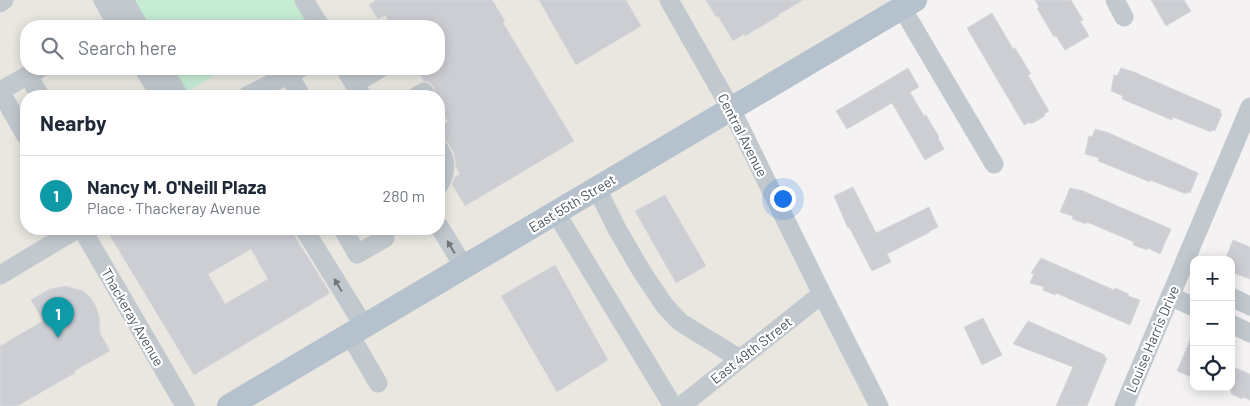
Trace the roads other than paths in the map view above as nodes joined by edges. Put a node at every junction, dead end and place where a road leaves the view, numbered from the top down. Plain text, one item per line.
1 (4, 0) edge
2 (103, 0) edge
3 (124, 0) edge
4 (304, 0) edge
5 (669, 0) edge
6 (1115, 0) edge
7 (0, 3) edge
8 (909, 4) edge
9 (1124, 17) dead end
10 (113, 20) edge
11 (136, 20) edge
12 (316, 20) edge
13 (28, 75) edge
14 (34, 75) edge
15 (147, 75) edge
16 (167, 75) edge
17 (288, 75) edge
18 (295, 75) edge
19 (368, 75) edge
20 (354, 83) edge
21 (38, 90) edge
22 (154, 90) edge
23 (175, 90) edge
24 (259, 90) edge
25 (299, 90) edge
26 (0, 91) edge
27 (1250, 107) edge
28 (731, 109) junction
29 (20, 126) edge
30 (994, 164) dead end
31 (597, 189) junction
32 (556, 213) junction
33 (67, 235) edge
34 (85, 235) edge
35 (307, 235) edge
36 (347, 235) edge
37 (382, 235) edge
38 (444, 235) edge
39 (464, 268) junction
40 (0, 275) edge
41 (1186, 278) edge
42 (822, 294) junction
43 (1170, 296) junction
44 (1235, 299) edge
45 (1190, 305) edge
46 (1250, 306) edge
47 (1235, 326) edge
48 (357, 330) junction
49 (1250, 333) edge
50 (740, 359) junction
51 (378, 383) dead end
52 (185, 406) edge
53 (229, 406) edge
54 (673, 406) edge
55 (680, 406) edge
56 (879, 406) edge
57 (1124, 406) edge

1 - 7 street
2 - 10 street
3 - 11 street
4 - 12 street
5 - 28 street, Central Avenue
6 - 9 street
8 - 28 main road, East 55th Street
8 - 30 street
13 - 26 street
14 - 21 street
15 - 22 street
16 - 23 street
17 - 24 street
18 - 25 street
19 - 20 street
26 - 29 street
27 - 41 street, Louise Harris Drive
28 - 31 main road, East 55th Street
28 - 42 street, Central Avenue
31 - 32 main road, East 55th Street
31 - 50 street
32 - 39 main road, East 55th Street
32 - 54 street
33 - 40 street
34 - 52 street, Thackeray Avenue
48 -> 35 street
36 - 37 street
39 -> 38 street
39 - 48 main road, East 55th Street
41 - 43 street, Louise Harris Drive
42 - 50 street, East 49th Street
42 - 56 street, Central Avenue
43 - 45 street
43 - 57 street, Louise Harris Drive
44 - 46 street
47 - 49 street
48 - 51 street
48 - 53 main road, East 55th Street
50 - 55 street, East 49th Street

